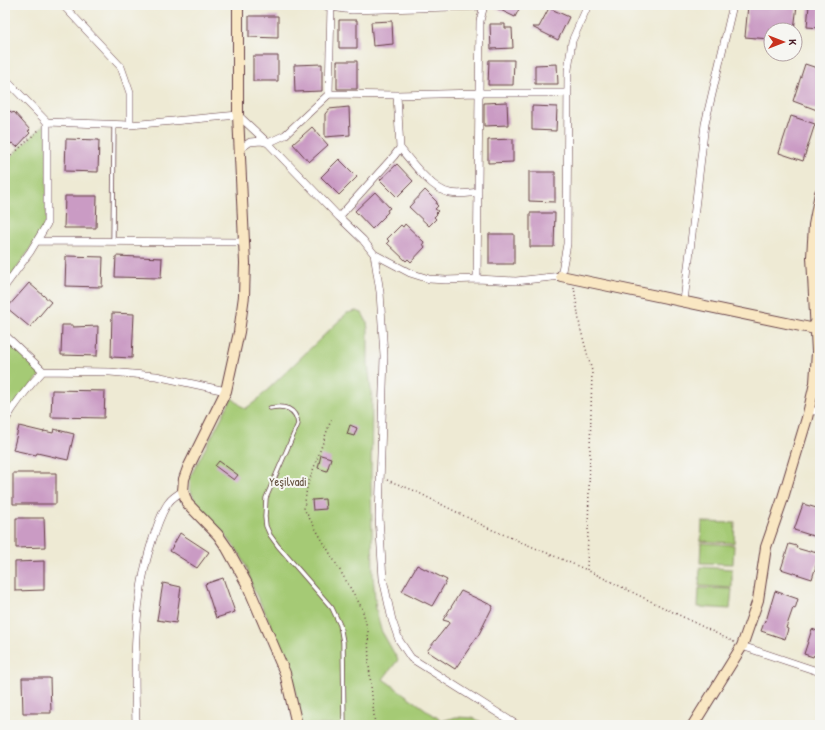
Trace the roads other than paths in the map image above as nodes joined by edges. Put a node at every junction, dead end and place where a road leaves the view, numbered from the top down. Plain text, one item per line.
1 (62, 5) edge
2 (238, 5) edge
3 (318, 5) edge
4 (588, 5) edge
5 (733, 5) edge
6 (330, 6) edge
7 (484, 6) edge
8 (5, 79) edge
9 (479, 93) junction
10 (568, 93) junction
11 (329, 94) junction
12 (397, 95) junction
13 (238, 115) junction
14 (47, 122) junction
15 (114, 125) junction
16 (130, 125) junction
17 (268, 143) junction
18 (400, 148) junction
19 (240, 149) junction
20 (478, 192) junction
21 (820, 193) edge
22 (339, 217) junction
23 (37, 241) junction
24 (113, 242) junction
25 (244, 242) junction
26 (374, 254) junction
27 (561, 276) junction
28 (478, 279) junction
29 (5, 286) edge
30 (684, 301) junction
31 (818, 330) edge
32 (5, 335) edge
33 (43, 371) junction
34 (226, 391) junction
35 (270, 408) dead end
36 (809, 410) junction
37 (820, 412) edge
38 (5, 421) edge
39 (183, 491) junction
40 (742, 646) junction
41 (820, 672) edge
42 (136, 725) edge
43 (297, 725) edge
44 (344, 725) edge
45 (517, 725) edge
46 (693, 725) edge

1 - 16 street
2 - 13 street
3 - 6 street
4 - 10 street
5 - 30 street
6 - 7 street
6 - 11 street
7 - 9 street
8 - 14 street
9 - 10 street
9 - 12 street
9 - 20 street
10 - 27 street
11 - 12 street
11 - 17 street
12 - 18 street
13 - 16 street
13 - 17 street
13 - 19 street
14 - 15 street
14 - 23 street
15 - 16 street
15 - 24 lane
17 - 19 street
17 - 22 street
18 - 20 street
18 - 22 street
19 - 25 street
20 - 28 street
21 - 31 street
22 - 26 street
23 - 24 street
23 - 29 street
24 - 25 street
25 - 34 street
26 - 28 street
26 - 45 street
27 - 28 street
27 - 30 street
30 - 31 street
31 - 36 street
32 - 33 street
33 - 34 street
33 - 38 street
34 - 39 street
35 - 44 lane
36 - 37 street
36 - 40 street
39 - 42 street
39 - 43 street
40 - 41 street
40 - 46 street

